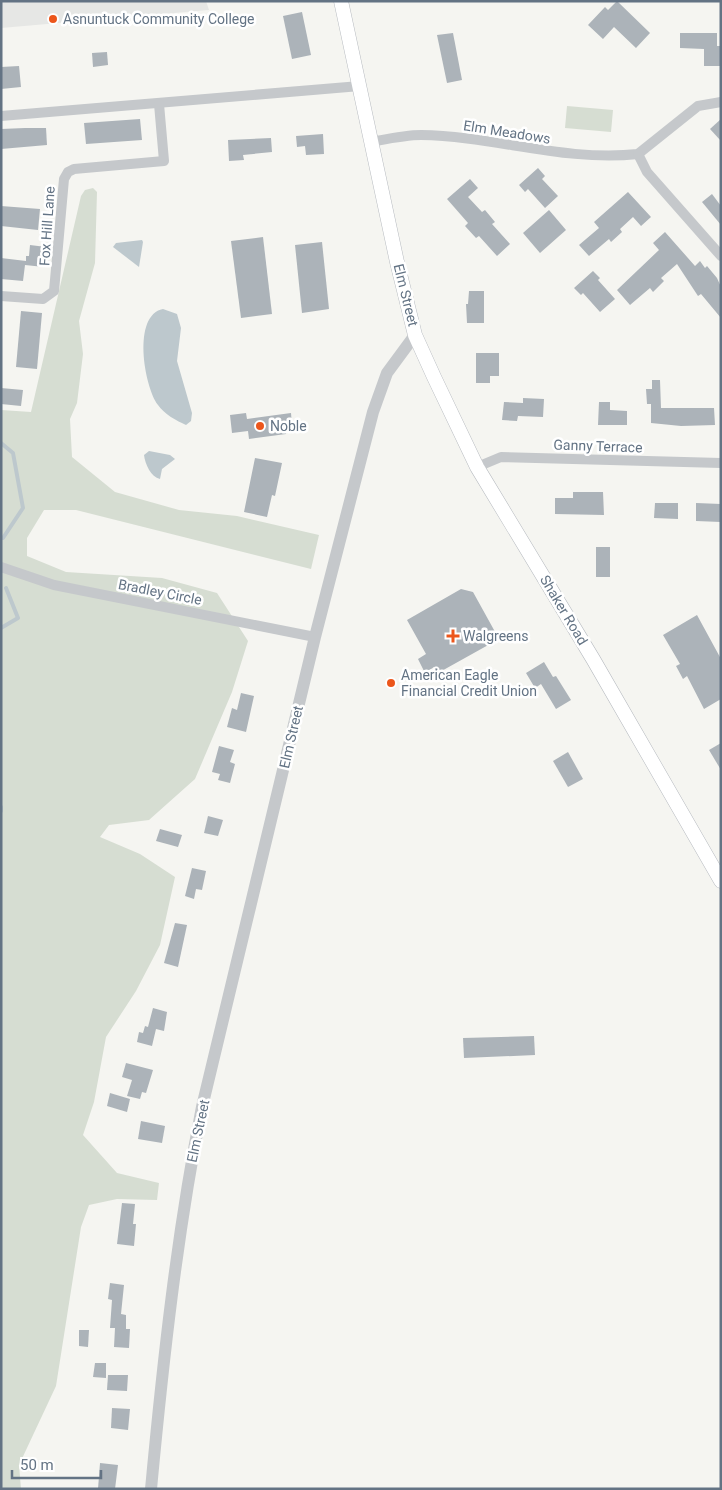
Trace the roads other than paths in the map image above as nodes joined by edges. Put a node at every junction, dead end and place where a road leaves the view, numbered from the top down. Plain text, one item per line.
1 (341, 1) edge
2 (360, 86) junction
3 (721, 102) edge
4 (159, 104) junction
5 (1, 116) edge
6 (371, 142) junction
7 (638, 154) junction
8 (721, 256) edge
9 (1, 296) edge
10 (416, 334) junction
11 (721, 463) edge
12 (477, 467) junction
13 (1, 567) edge
14 (315, 637) junction
15 (721, 881) edge
16 (151, 1489) edge

1 - 2 main road, Elm Street
2 - 4 street
2 - 6 main road, Elm Street
3 - 7 street
4 - 5 street
4 - 9 street, Fox Hill Lane
6 - 7 street, Elm Meadows
6 - 10 main road, Elm Street
7 - 8 street
10 - 12 main road, Shaker Road
10 - 14 street, Elm Street
11 - 12 street, Ganny Terrace
12 - 15 main road, Shaker Road
13 - 14 street, Bradley Circle
14 - 16 street, Elm Street

